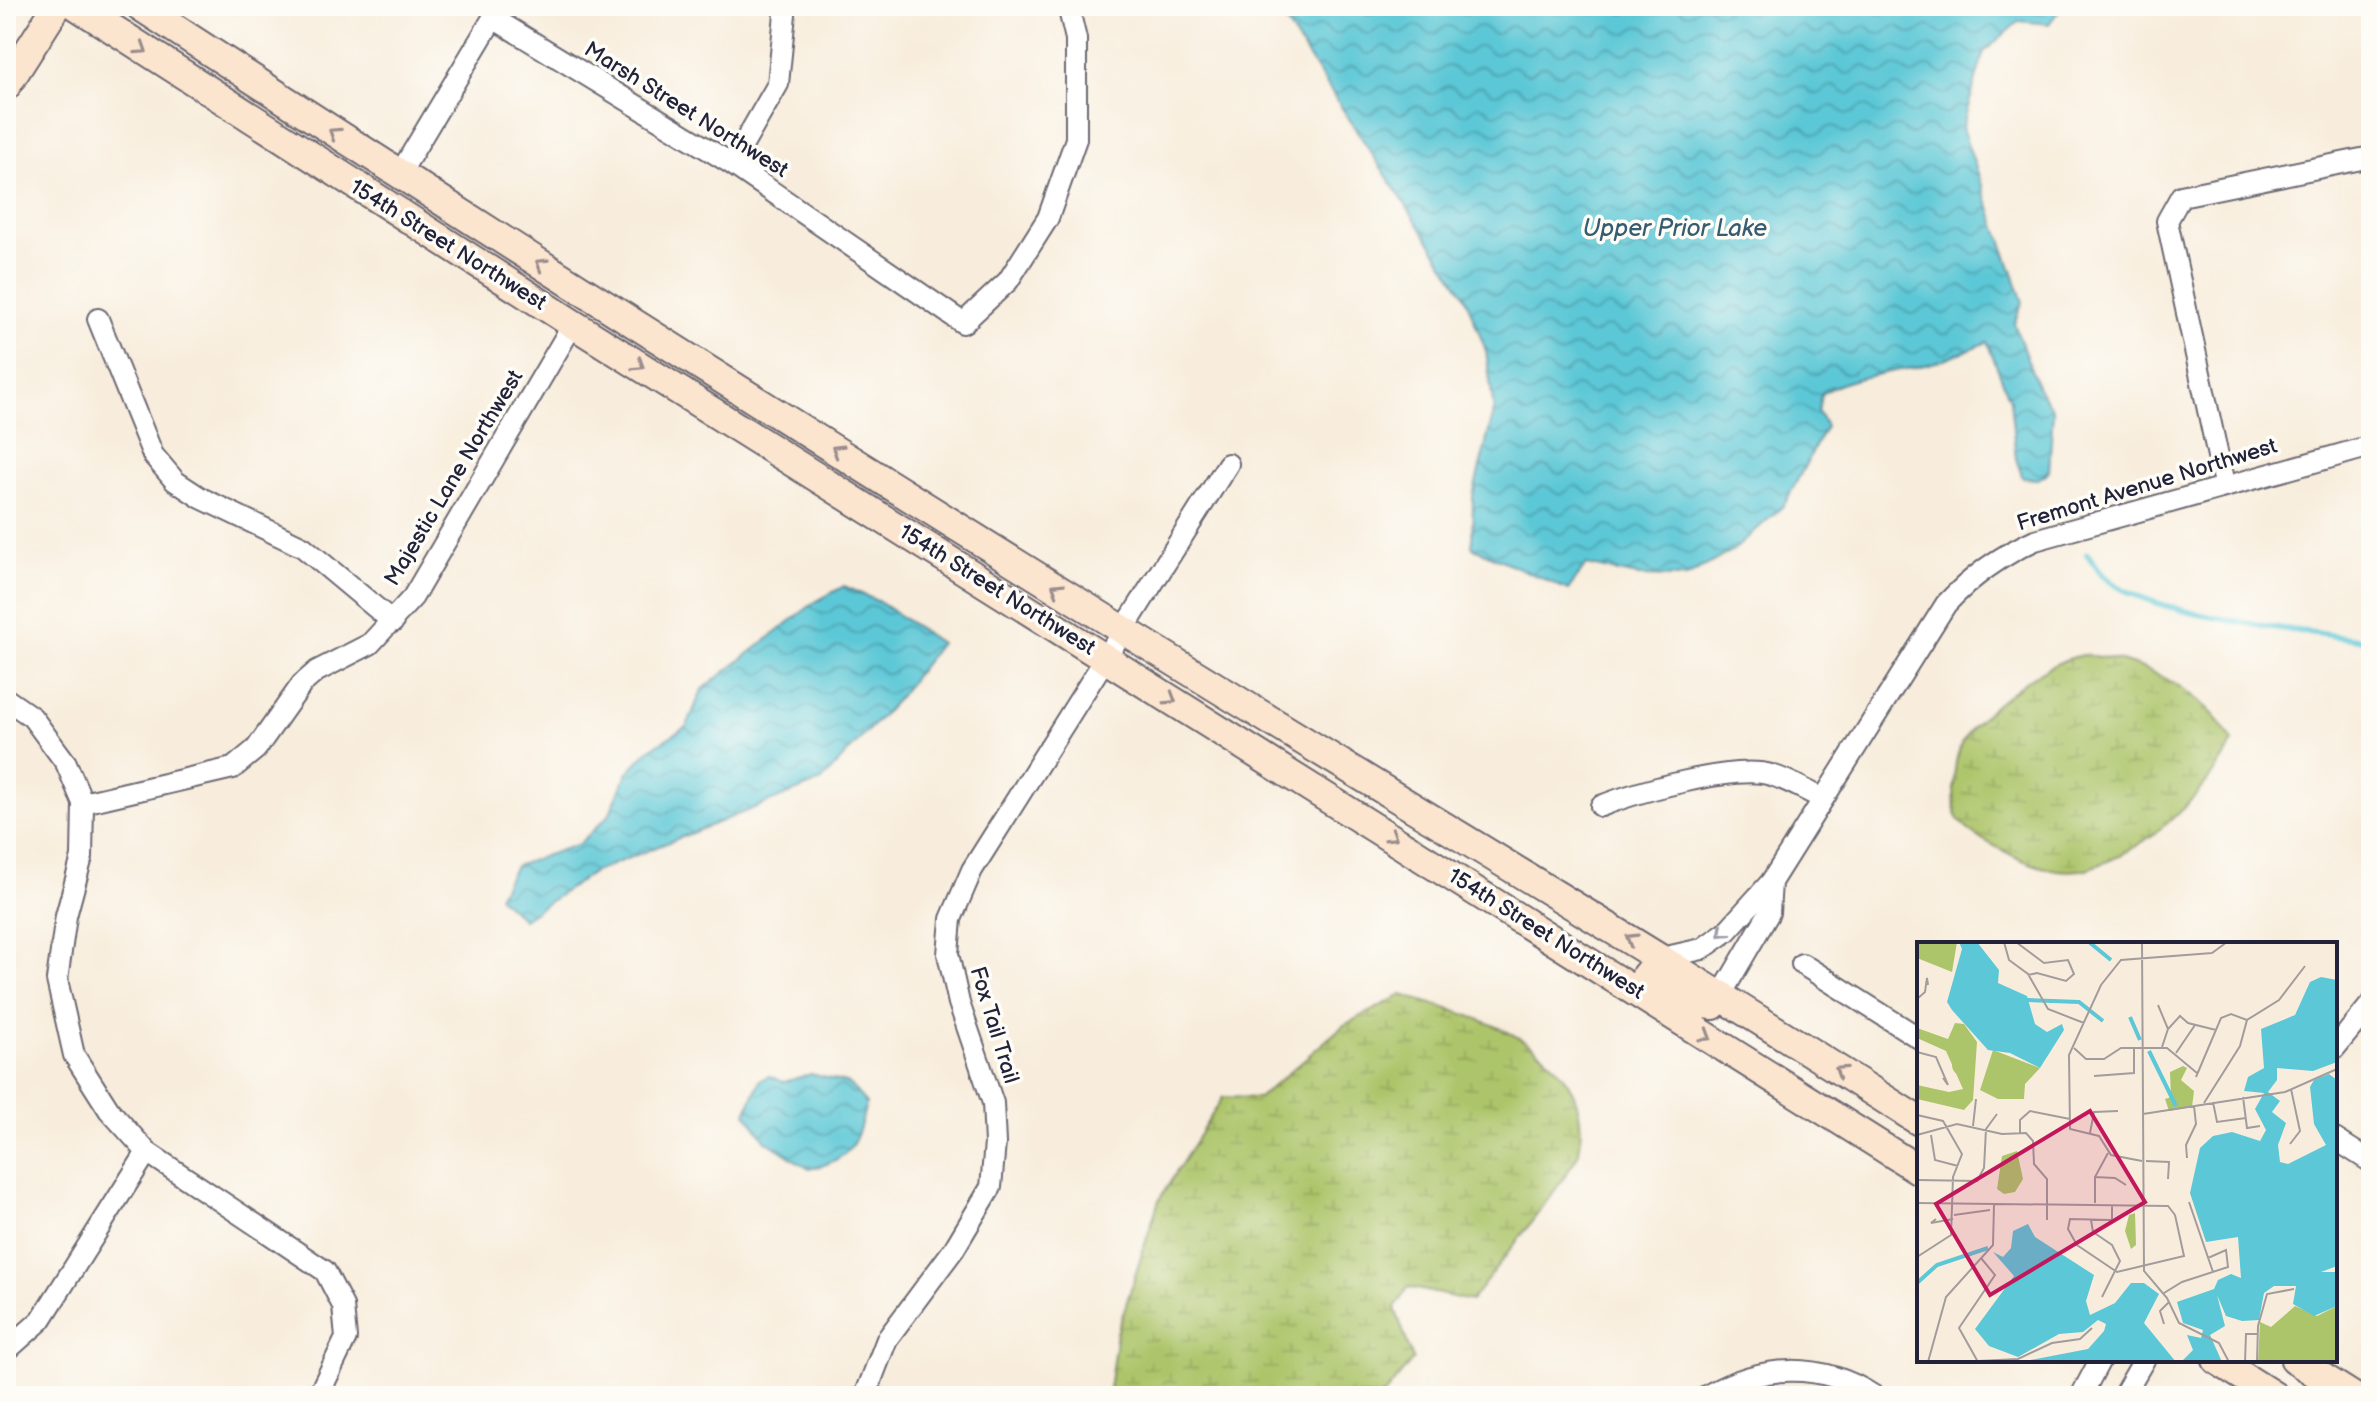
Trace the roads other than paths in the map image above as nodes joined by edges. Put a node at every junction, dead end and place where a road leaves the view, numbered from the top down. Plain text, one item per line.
1 (57, 6) edge
2 (77, 6) edge
3 (140, 6) edge
4 (782, 6) edge
5 (1068, 6) edge
6 (6, 86) edge
7 (2371, 157) edge
8 (732, 164) junction
9 (399, 175) junction
10 (98, 319) dead end
11 (573, 324) junction
12 (2371, 446) edge
13 (1228, 464) dead end
14 (2224, 484) junction
15 (393, 622) junction
16 (1123, 630) junction
17 (1105, 658) junction
18 (6, 699) edge
19 (1822, 798) junction
20 (83, 803) junction
21 (1601, 806) dead end
22 (1771, 882) junction
23 (1468, 884) junction
24 (1662, 958) junction
25 (1802, 964) dead end
26 (1721, 995) junction
27 (2371, 1004) edge
28 (1917, 1037) edge
29 (2337, 1046) edge
30 (1917, 1120) edge
31 (2337, 1140) edge
32 (147, 1152) junction
33 (2371, 1162) edge
34 (1917, 1169) edge
35 (6, 1351) edge
36 (2099, 1362) edge
37 (2143, 1362) edge
38 (2220, 1362) edge
39 (2298, 1362) edge
40 (318, 1396) edge
41 (865, 1396) edge
42 (1706, 1396) edge
43 (1874, 1396) edge
44 (2081, 1396) edge
45 (2123, 1396) edge
46 (2274, 1396) edge
47 (2352, 1396) edge

1 - 6 street
2 -> 11 street, 154th Street Northwest
9 -> 3 street, 154th Street Northwest
4 - 8 street
5 - 8 street, Marsh Street Northwest
7 - 14 street
8 - 9 street, Marsh Street Northwest
16 -> 9 street, 154th Street Northwest
10 - 15 street
11 - 15 street, Majestic Lane Northwest
11 -> 17 street, 154th Street Northwest
12 - 14 street, Fremont Avenue Northwest
13 - 16 street, Fox Tail Trail
14 - 19 street, Fremont Avenue Northwest
15 - 20 street, Majestic Lane Northwest
16 - 17 street, Fox Tail Trail
24 -> 16 street, 154th Street Northwest
17 -> 23 street, 154th Street Northwest
17 - 41 street, Fox Tail Trail
18 - 20 street
19 - 21 street
19 - 22 street, Fremont Avenue Northwest
20 - 32 street
22 -> 24 street, Fremont Avenue Northwest
22 - 26 street, Fremont Avenue Northwest
23 - 26 street
23 -> 34 street, 154th Street Northwest
24 - 26 street, 154th Street Northwest
25 - 28 street
30 -> 26 street, 154th Street Northwest
27 - 29 street
31 - 33 street
32 - 35 street
32 - 40 street
36 - 44 street
37 - 45 street
38 - 46 street
39 - 47 street
42 - 43 street

